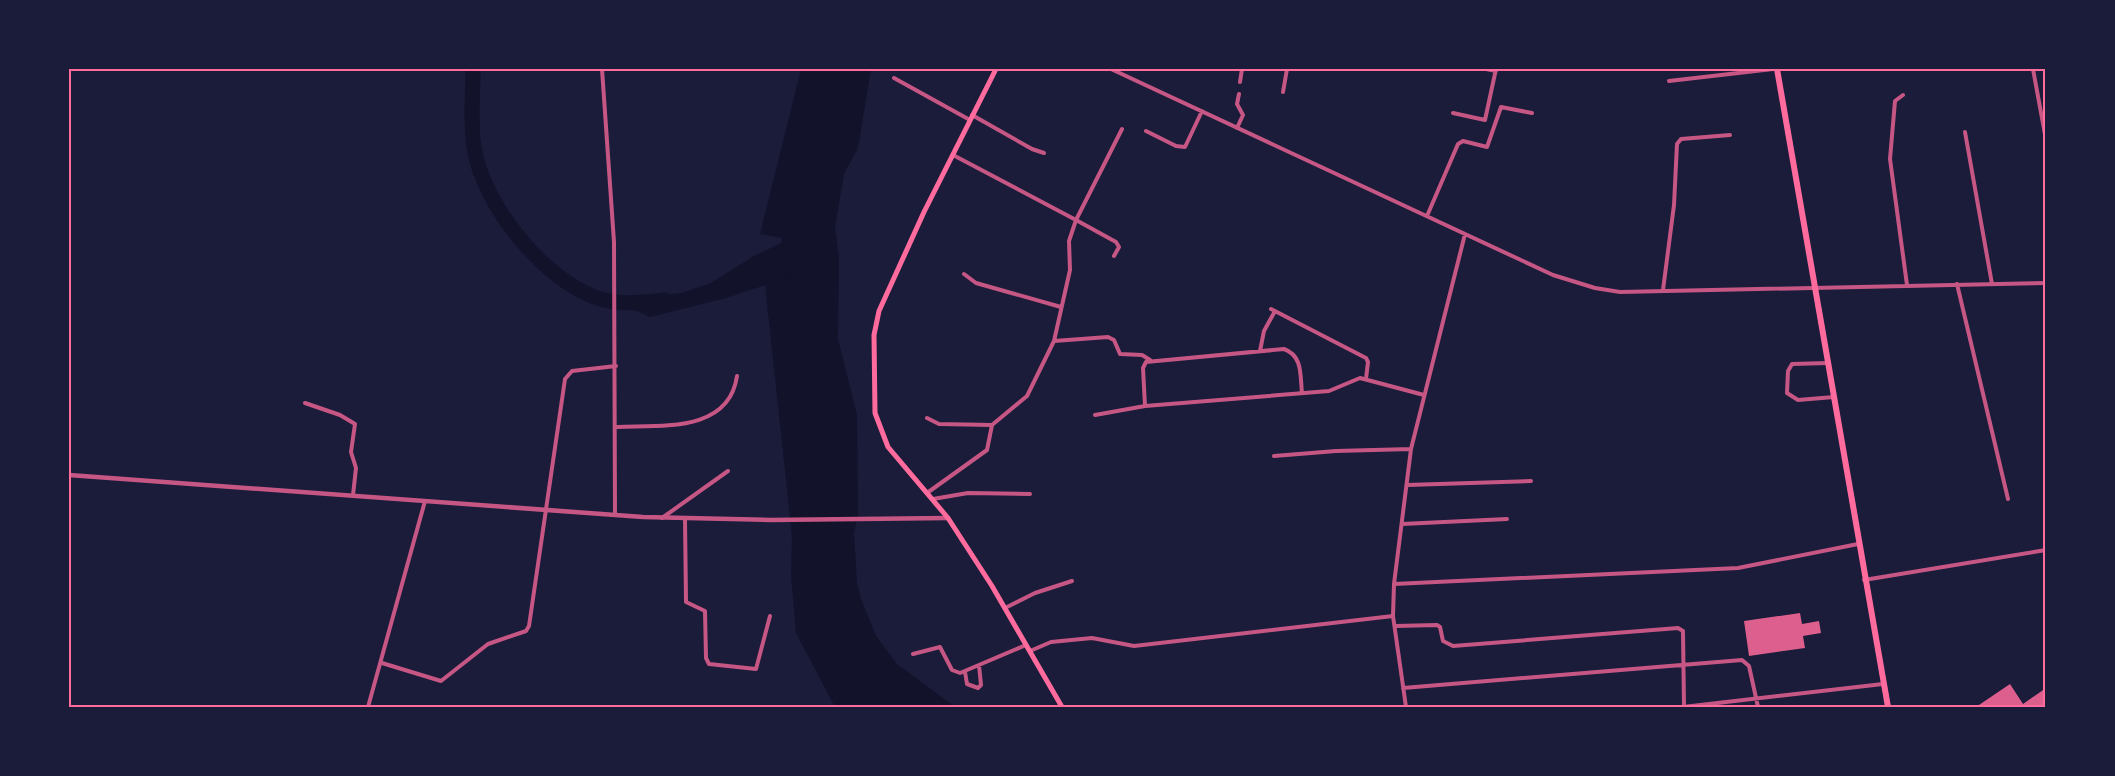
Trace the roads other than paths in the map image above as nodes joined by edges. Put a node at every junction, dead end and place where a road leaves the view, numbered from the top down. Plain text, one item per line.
1 (602, 69) edge
2 (996, 69) edge
3 (1111, 69) edge
4 (1242, 69) edge
5 (1287, 69) edge
6 (1486, 69) edge
7 (1775, 69) edge
8 (2033, 69) edge
9 (1496, 70) edge
10 (894, 78) dead end
11 (1669, 81) dead end
12 (1240, 82) dead end
13 (1283, 92) dead end
14 (1239, 94) dead end
15 (1903, 95) dead end
16 (1202, 111) junction
17 (1453, 113) dead end
18 (1532, 113) dead end
19 (971, 118) junction
20 (1237, 128) junction
21 (1122, 129) dead end
22 (1146, 131) dead end
23 (1965, 132) dead end
24 (1730, 135) dead end
25 (2046, 140) edge
26 (1044, 153) dead end
27 (953, 155) junction
28 (1427, 216) junction
29 (1076, 220) junction
30 (1465, 234) junction
31 (1114, 256) dead end
32 (964, 274) dead end
33 (2046, 283) edge
34 (1957, 284) junction
35 (1992, 284) junction
36 (1907, 285) junction
37 (1816, 286) junction
38 (1662, 290) junction
39 (1061, 307) junction
40 (1054, 341) junction
41 (1260, 351) junction
42 (1150, 361) junction
43 (1828, 363) junction
44 (616, 366) junction
45 (737, 376) dead end
46 (1366, 379) junction
47 (1302, 393) junction
48 (1424, 395) junction
49 (1834, 397) junction
50 (305, 404) dead end
51 (1145, 406) junction
52 (1095, 415) dead end
53 (927, 418) dead end
54 (992, 425) junction
55 (616, 427) junction
56 (1411, 448) junction
57 (1274, 456) dead end
58 (728, 471) dead end
59 (69, 475) edge
60 (1531, 481) dead end
61 (1407, 485) junction
62 (927, 494) junction
63 (1030, 494) dead end
64 (352, 495) junction
65 (2008, 499) dead end
66 (425, 500) junction
67 (932, 500) junction
68 (545, 510) junction
69 (615, 515) junction
70 (662, 518) junction
71 (948, 518) junction
72 (684, 519) junction
73 (1507, 519) dead end
74 (1402, 524) junction
75 (1858, 544) junction
76 (2046, 550) edge
77 (1864, 580) junction
78 (1072, 581) dead end
79 (1394, 584) junction
80 (1005, 608) junction
81 (770, 616) dead end
82 (1393, 616) junction
83 (1395, 626) junction
84 (1026, 645) junction
85 (1030, 651) junction
86 (913, 654) dead end
87 (382, 663) junction
88 (1683, 664) junction
89 (979, 665) junction
90 (965, 672) junction
91 (1883, 684) junction
92 (1403, 688) junction
93 (1755, 698) junction
94 (369, 707) edge
95 (1062, 707) edge
96 (1406, 707) edge
97 (1684, 707) edge
98 (1758, 707) edge
99 (1888, 707) edge

1 - 44 street
2 - 19 main road
3 - 16 street
4 - 12 street
5 - 13 street
6 - 9 street
7 - 11 street
7 - 37 highway
8 - 25 street
9 - 17 street
10 - 19 street
14 - 20 street
15 - 36 street
16 - 20 street
16 - 22 street
18 - 28 street
19 - 26 street
19 - 27 main road
20 - 28 street
21 - 29 street
23 - 35 street
24 - 38 street
27 - 29 street
27 - 62 main road
28 - 30 street
29 - 31 street
29 - 39 street
30 - 38 street
30 - 48 street
32 - 39 street
33 - 35 street
34 - 35 street
34 - 36 street
34 - 65 street
36 - 37 street
37 - 38 street
37 - 43 highway
39 - 40 street
40 - 42 street
40 - 54 street
41 - 42 street
41 - 46 street
41 - 47 street
42 - 51 street
43 - 49 highway
43 - 49 street
44 - 55 street
44 - 68 street
45 - 55 street
46 - 47 street
46 - 48 street
47 - 51 street
48 - 56 street
49 - 75 highway
50 - 64 street
51 - 52 street
53 - 54 street
54 - 62 street
55 - 69 street
56 - 57 street
56 - 61 street
58 - 70 street
59 - 64 street
60 - 61 street
61 - 74 street
62 - 67 main road
63 - 67 street
64 - 66 street
66 - 68 street
66 - 87 street
67 - 71 main road
68 - 69 street
68 - 87 street
69 - 70 street
70 - 72 street
71 - 72 street
71 - 80 main road
72 - 81 street
73 - 74 street
74 - 79 street
75 - 77 highway
75 - 79 street
76 - 77 street
77 - 91 highway
78 - 80 street
79 - 82 street
80 - 84 main road
82 - 83 street
82 - 85 street
83 - 88 street
83 - 92 street
84 - 85 main road
84 - 89 street
85 - 95 main road
86 - 90 street
87 - 94 street
88 - 92 street
88 - 93 street
88 - 97 street
89 - 90 street
89 - 90 street
91 - 93 street
91 - 99 highway
92 - 96 street
93 - 97 street
93 - 98 street

